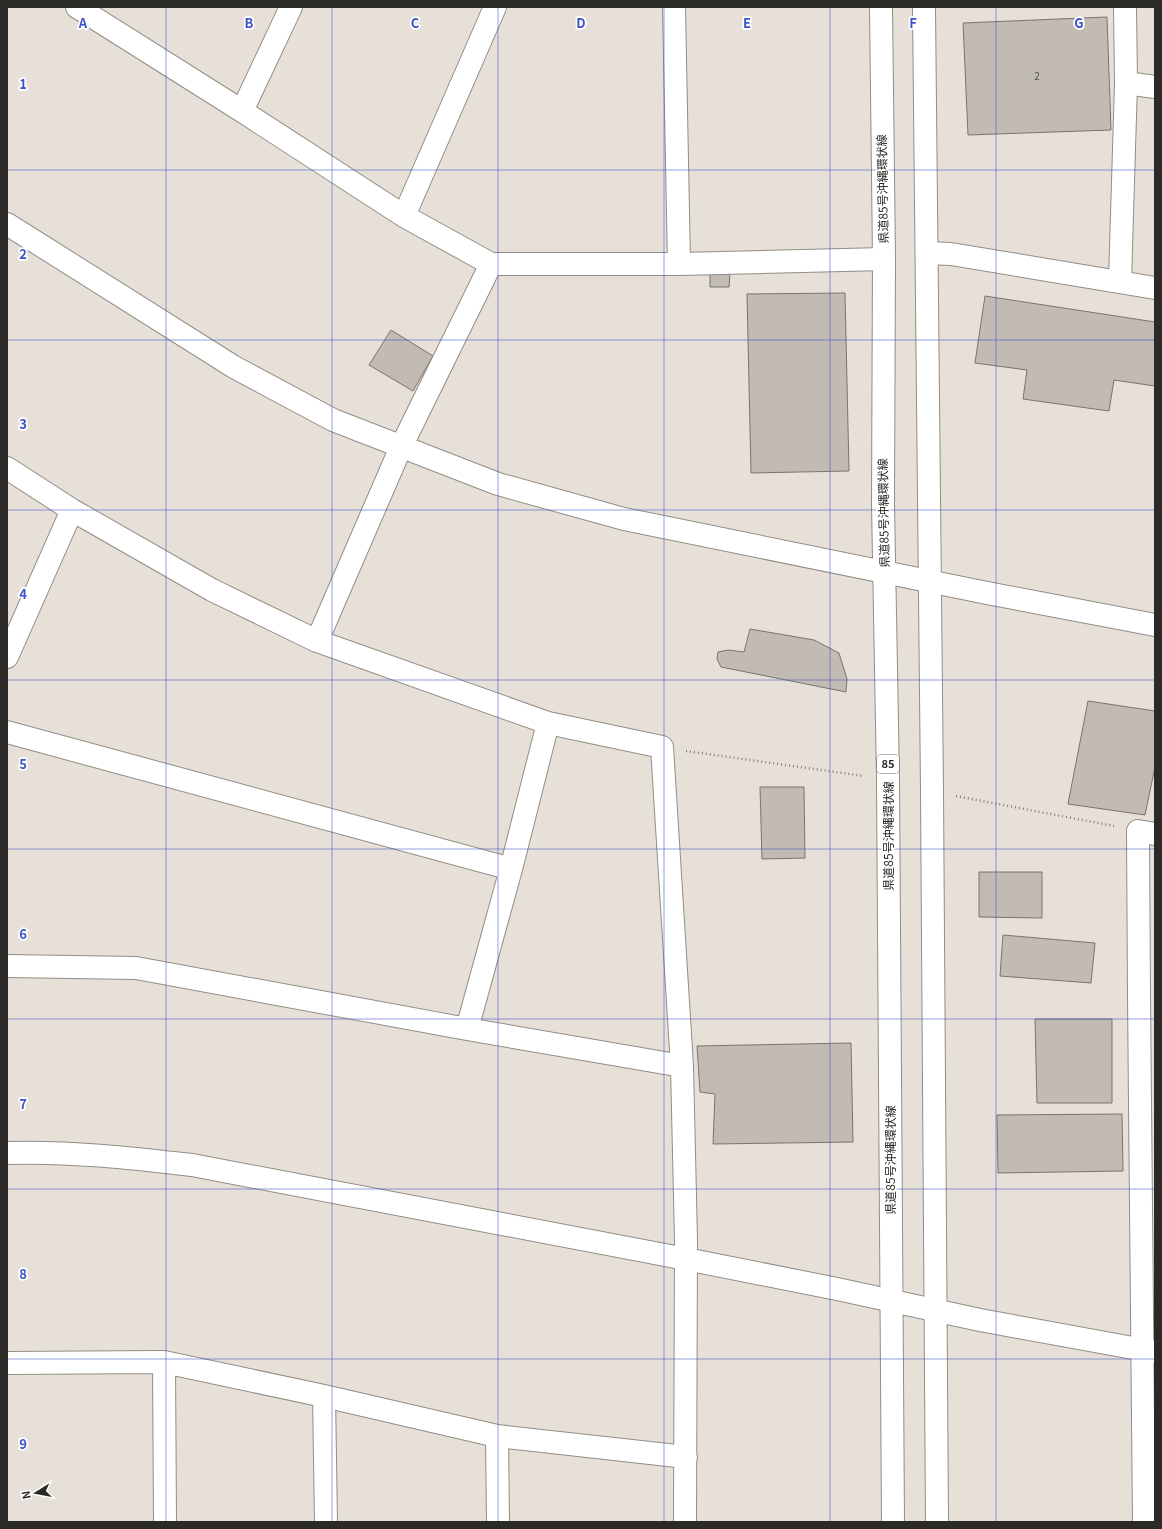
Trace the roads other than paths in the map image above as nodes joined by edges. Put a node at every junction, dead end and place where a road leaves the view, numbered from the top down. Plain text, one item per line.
1 (291, 7) edge
2 (495, 7) edge
3 (674, 7) edge
4 (881, 7) edge
5 (924, 7) edge
6 (1125, 7) edge
7 (88, 10) edge
8 (1126, 83) junction
9 (1155, 87) edge
10 (242, 111) junction
11 (404, 216) junction
12 (7, 224) edge
13 (927, 253) junction
14 (884, 259) junction
15 (491, 264) junction
16 (679, 264) junction
17 (1120, 281) junction
18 (1155, 288) edge
19 (401, 447) junction
20 (7, 468) edge
21 (72, 510) junction
22 (885, 572) junction
23 (929, 582) junction
24 (1155, 625) edge
25 (317, 641) junction
26 (7, 657) edge
27 (548, 723) junction
28 (7, 732) edge
29 (1147, 832) edge
30 (511, 869) junction
31 (7, 966) edge
32 (1147, 998) edge
33 (467, 1029) junction
34 (682, 1066) junction
35 (7, 1153) edge
36 (1148, 1168) edge
37 (686, 1259) junction
38 (892, 1301) junction
39 (934, 1311) junction
40 (1148, 1350) edge
41 (164, 1362) junction
42 (7, 1364) edge
43 (324, 1396) junction
44 (497, 1436) junction
45 (686, 1457) junction
46 (165, 1522) edge
47 (326, 1522) edge
48 (498, 1522) edge
49 (685, 1522) edge
50 (894, 1522) edge
51 (936, 1522) edge
52 (1144, 1522) edge

1 - 10 street
2 - 11 street
3 - 16 street
4 - 14 street, 県道85号沖縄環状線 / 85
5 - 13 street
6 - 8 street
7 - 10 street
8 - 9 street
8 - 17 street
10 - 11 street
11 - 15 street
12 - 19 street
13 - 17 street
13 - 23 street
14 - 16 street
14 - 22 street, 県道85号沖縄環状線 / 85
15 - 16 street
15 - 19 street
17 - 18 street
19 - 22 street
19 - 25 street
20 - 21 street
21 - 25 street
21 - 26 street
22 - 23 street
22 - 38 street, 県道85号沖縄環状線 / 85
23 - 24 street
23 - 39 street
25 - 27 street
27 - 30 street
27 - 34 street
28 - 30 street
29 - 32 street
30 - 33 street
31 - 33 street
32 - 36 street
33 - 34 street
34 - 37 street
35 - 37 street
36 - 40 street
37 - 38 street
37 - 45 street
38 - 39 street
38 - 50 street, 県道85号沖縄環状線 / 85
39 - 40 street
39 - 51 street
40 - 52 street
41 - 42 street
41 - 43 street
41 - 46 street
43 - 44 street
43 - 47 street
44 - 45 street
44 - 48 street
45 - 49 street

